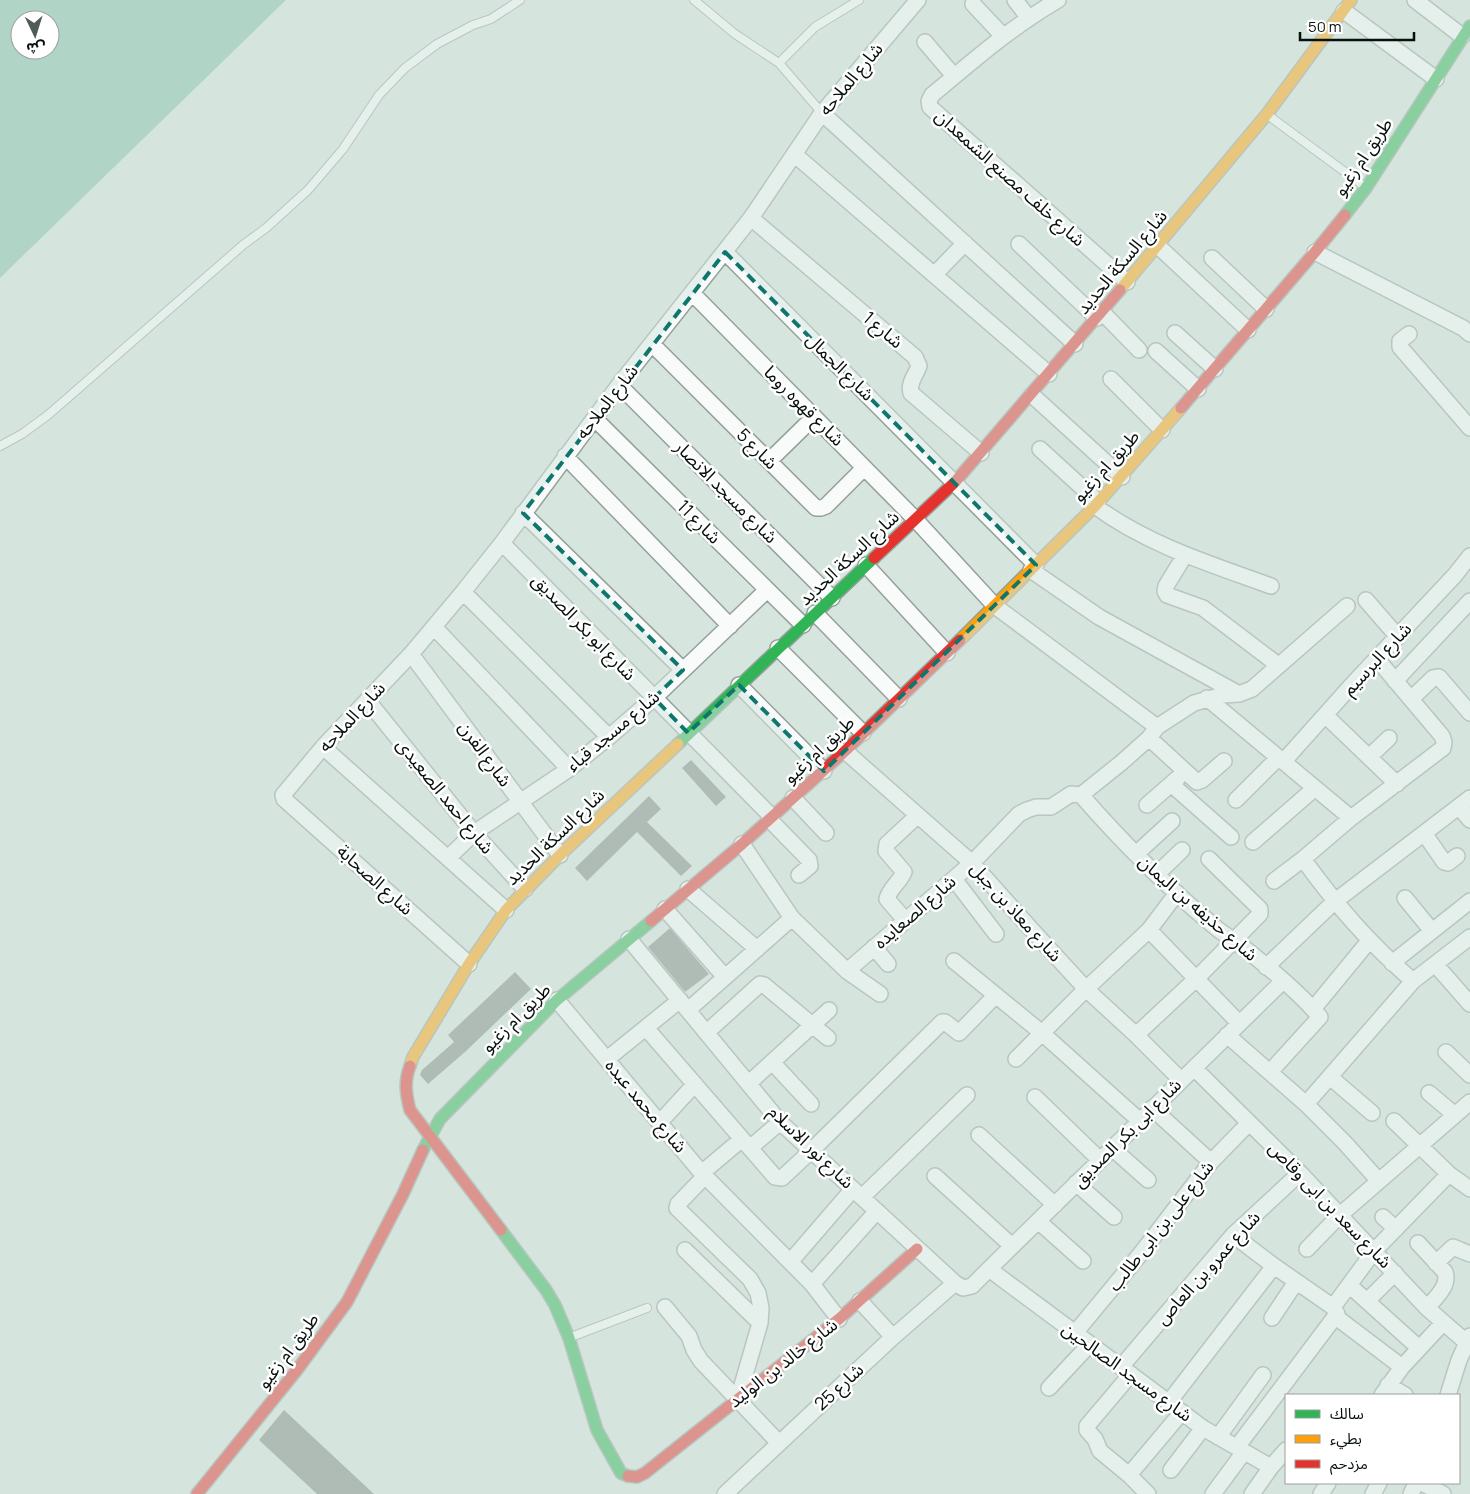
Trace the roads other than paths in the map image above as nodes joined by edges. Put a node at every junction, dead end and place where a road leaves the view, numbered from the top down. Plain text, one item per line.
1 (520, 0) edge
2 (694, 0) edge
3 (859, 0) edge
4 (918, 0) edge
5 (1015, 0) edge
6 (1058, 0) edge
7 (1414, 0) edge
8 (973, 4) dead end
9 (1347, 6) edge
10 (1028, 17) junction
11 (1466, 31) edge
12 (1002, 36) junction
13 (925, 42) dead end
14 (779, 62) junction
15 (954, 76) junction
16 (1436, 79) junction
17 (822, 113) junction
18 (1267, 114) junction
19 (794, 154) junction
20 (1366, 188) junction
21 (751, 218) junction
22 (965, 243) junction
23 (1019, 244) dead end
24 (1158, 246) junction
25 (725, 252) junction
26 (1315, 252) junction
27 (1212, 258) dead end
28 (934, 275) junction
29 (1128, 282) junction
30 (692, 293) junction
31 (1266, 309) junction
32 (1100, 315) junction
33 (1248, 330) junction
34 (1175, 334) dead end
35 (1409, 334) dead end
36 (1470, 334) edge
37 (652, 344) junction
38 (1075, 344) junction
39 (1139, 350) dead end
40 (1156, 351) dead end
41 (1215, 369) junction
42 (1049, 374) junction
43 (1111, 379) dead end
44 (620, 386) junction
45 (1198, 389) junction
46 (1032, 395) junction
47 (814, 417) junction
48 (594, 419) junction
49 (1470, 428) edge
50 (1162, 430) junction
51 (0, 446) edge
52 (1040, 450) dead end
53 (982, 453) junction
54 (565, 456) junction
55 (769, 461) junction
56 (864, 468) junction
57 (1122, 477) junction
58 (954, 482) junction
59 (1097, 504) junction
60 (523, 513) junction
61 (915, 519) junction
62 (502, 543) junction
63 (1185, 555) junction
64 (1470, 556) edge
65 (866, 565) junction
66 (1033, 567) junction
67 (1271, 586) dead end
68 (767, 590) junction
69 (462, 592) junction
70 (832, 598) junction
71 (1366, 600) dead end
72 (1470, 601) edge
73 (995, 606) junction
74 (1347, 606) dead end
75 (815, 613) junction
76 (803, 625) junction
77 (730, 626) junction
78 (434, 628) junction
79 (1398, 638) junction
80 (778, 648) junction
81 (947, 652) junction
82 (411, 654) junction
83 (1377, 659) junction
84 (1278, 665) junction
85 (683, 670) junction
86 (1395, 681) junction
87 (739, 685) junction
88 (1240, 694) junction
89 (654, 698) junction
90 (899, 698) junction
91 (1207, 698) junction
92 (1411, 699) junction
93 (368, 701) junction
94 (1470, 713) edge
95 (1325, 715) junction
96 (1153, 732) junction
97 (688, 733) junction
98 (863, 733) junction
99 (609, 737) junction
100 (1389, 738) dead end
101 (324, 747) junction
102 (845, 751) junction
103 (1369, 757) junction
104 (1281, 760) junction
105 (1224, 761) dead end
106 (569, 769) junction
107 (824, 770) junction
108 (1185, 772) junction
109 (1171, 784) junction
110 (1397, 784) junction
111 (1315, 788) junction
112 (283, 795) joint
113 (1081, 796) junction
114 (793, 798) junction
115 (1236, 800) dead end
116 (520, 802) junction
117 (1464, 803) edge
118 (1147, 805) dead end
119 (917, 816) junction
120 (770, 818) junction
121 (1351, 818) junction
122 (1470, 820) edge
123 (1172, 821) dead end
124 (474, 833) junction
125 (826, 833) dead end
126 (1424, 834) junction
127 (1231, 836) dead end
128 (1253, 842) dead end
129 (742, 844) junction
130 (1182, 850) dead end
131 (1136, 854) junction
132 (560, 855) junction
133 (1457, 856) dead end
134 (448, 858) junction
135 (1209, 859) dead end
136 (1303, 859) junction
137 (972, 863) junction
138 (1157, 874) junction
139 (799, 875) dead end
140 (954, 878) junction
141 (1274, 881) dead end
142 (526, 889) junction
143 (688, 890) junction
144 (1177, 893) junction
145 (1405, 898) dead end
146 (1470, 901) edge
147 (1334, 902) junction
148 (665, 909) junction
149 (506, 910) junction
150 (792, 918) junction
151 (905, 920) junction
152 (1149, 930) junction
153 (1432, 931) junction
154 (996, 934) dead end
155 (1470, 937) edge
156 (629, 938) junction
157 (1234, 940) junction
158 (1369, 941) junction
159 (874, 947) junction
160 (757, 949) junction
161 (954, 961) dead end
162 (1392, 963) junction
163 (469, 964) junction
164 (888, 964) dead end
165 (1436, 964) junction
166 (1266, 967) junction
167 (847, 971) junction
168 (725, 977) junction
169 (1196, 979) junction
170 (1283, 981) junction
171 (1413, 981) junction
172 (1086, 989) junction
173 (880, 994) dead end
174 (996, 995) junction
175 (557, 1000) junction
176 (1470, 1004) edge
177 (684, 1005) junction
178 (829, 1010) dead end
179 (1316, 1012) junction
180 (1239, 1023) junction
181 (812, 1025) junction
182 (646, 1028) junction
183 (707, 1032) junction
184 (1042, 1033) junction
185 (1228, 1034) junction
186 (1136, 1035) junction
187 (828, 1038) dead end
188 (1446, 1052) dead end
189 (607, 1059) junction
190 (1016, 1059) dead end
191 (772, 1062) junction
192 (1194, 1068) junction
193 (1270, 1072) junction
194 (1470, 1075) edge
195 (1330, 1077) junction
196 (1181, 1080) junction
197 (750, 1083) junction
198 (694, 1084) junction
199 (1429, 1093) dead end
200 (967, 1095) dead end
201 (1035, 1097) dead end
202 (1470, 1102) edge
203 (810, 1104) dead end
204 (1306, 1104) junction
205 (1152, 1108) junction
206 (1372, 1113) dead end
207 (1455, 1115) junction
208 (1140, 1121) junction
209 (1394, 1121) dead end
210 (660, 1122) junction
211 (780, 1122) junction
212 (1249, 1123) junction
213 (978, 1135) dead end
214 (429, 1137) junction
215 (746, 1144) junction
216 (1419, 1146) junction
217 (1112, 1148) junction
218 (812, 1151) junction
219 (1100, 1160) junction
220 (1211, 1162) junction
221 (1300, 1173) junction
222 (702, 1174) junction
223 (1450, 1174) junction
224 (935, 1176) dead end
225 (1148, 1180) dead end
226 (1378, 1180) junction
227 (1076, 1183) junction
228 (1470, 1189) edge
229 (857, 1193) junction
230 (1055, 1204) junction
231 (877, 1211) junction
232 (1340, 1215) junction
233 (1114, 1217) dead end
234 (1383, 1217) dead end
235 (1038, 1221) junction
236 (1396, 1229) junction
237 (1233, 1235) junction
238 (1418, 1243) dead end
239 (1012, 1246) junction
240 (1307, 1248) dead end
241 (918, 1249) junction
242 (685, 1250) dead end
243 (1374, 1251) junction
244 (1470, 1254) edge
245 (1083, 1261) dead end
246 (790, 1262) junction
247 (1436, 1263) junction
248 (1274, 1266) junction
249 (989, 1269) junction
250 (1395, 1273) junction
251 (1296, 1282) junction
252 (955, 1283) junction
253 (812, 1284) junction
254 (1349, 1285) junction
255 (860, 1301) junction
256 (1367, 1301) junction
257 (665, 1307) dead end
258 (647, 1308) dead end
259 (1427, 1308) junction
260 (1335, 1312) junction
261 (1272, 1318) dead end
262 (838, 1319) junction
263 (760, 1323) junction
264 (1444, 1323) junction
265 (1075, 1333) junction
266 (893, 1337) junction
267 (569, 1338) junction
268 (1468, 1339) edge
269 (1090, 1344) junction
270 (1419, 1348) junction
271 (1464, 1363) edge
272 (1402, 1367) junction
273 (1126, 1371) junction
274 (1263, 1375) dead end
275 (1049, 1388) dead end
276 (1385, 1390) edge
277 (1400, 1394) edge
278 (1448, 1394) edge
279 (738, 1399) junction
280 (1169, 1402) junction
281 (1182, 1412) junction
282 (1203, 1428) junction
283 (1218, 1436) junction
284 (779, 1443) junction
285 (1241, 1450) junction
286 (1285, 1451) edge
287 (1271, 1467) junction
288 (1171, 1470) dead end
289 (646, 1472) joint
290 (1129, 1475) junction
291 (1424, 1484) edge
292 (197, 1494) edge
293 (725, 1494) edge
294 (1148, 1494) edge
295 (1213, 1494) edge
296 (1252, 1494) edge
297 (1443, 1494) edge

1 - 51 lane
2 - 14 lane
3 - 14 lane
4 - 17 street, شارع الملاحه
5 - 10 street
6 - 10 street, شارع خلف مصنع الشمعدان
7 - 11 street
8 - 12 street
9 - 16 street
9 - 18 street, شارع السكة الحديد
10 - 12 street, شارع خلف مصنع الشمعدان
11 - 16 street, طريق ام زغيو
12 - 15 street, شارع خلف مصنع الشمعدان
13 - 15 street
14 - 17 lane
15 - 29 street, شارع خلف مصنع الشمعدان
16 - 20 street, طريق ام زغيو
17 - 19 street, شارع الملاحه
17 - 22 street
18 - 20 lane
18 - 24 street, شارع السكة الحديد
19 - 21 street, شارع الملاحه
19 - 28 street
20 - 26 street, طريق ام زغيو
21 - 25 street, شارع الملاحه
21 - 53 street, شارع 1
22 - 28 street
22 - 38 street
23 - 32 street
24 - 29 street, شارع السكة الحديد
24 - 33 street
25 - 30 street, شارع الملاحه
25 - 58 street, شارع الجمال
26 - 31 street, طريق ام زغيو
26 - 36 street
27 - 31 street
28 - 42 street
29 - 32 street, شارع السكة الحديد
30 - 37 street, شارع الملاحه
30 - 47 street, شارع قهوه روما
31 - 33 street, طريق ام زغيو
32 - 38 street, شارع السكة الحديد
32 - 39 street
33 - 41 street, طريق ام زغيو
34 - 41 street
35 - 49 street
37 - 44 street, شارع الملاحه
37 - 55 street, شارع 5
38 - 42 street, شارع السكة الحديد
40 - 45 street
41 - 45 street, طريق ام زغيو
42 - 46 street, شارع السكة الحديد
43 - 50 street
44 - 48 street, شارع الملاحه
44 - 70 street, شارع مسجد الانصار
45 - 50 street, طريق ام زغيو
46 - 53 street, شارع السكة الحديد
46 - 57 street
47 - 55 street
47 - 56 street, شارع قهوه روما
48 - 54 street, شارع الملاحه
48 - 68 street, شارع 11
50 - 57 street, طريق ام زغيو
52 - 59 street
53 - 58 street, شارع السكة الحديد
54 - 60 street, شارع الملاحه
54 - 77 street
55 - 56 street, شارع 5
56 - 61 street, شارع قهوه روما
57 - 59 street, طريق ام زغيو
58 - 61 street, شارع السكة الحديد
58 - 66 street, شارع الجمال
59 - 63 street
59 - 66 street, طريق ام زغيو
60 - 62 street, شارع الملاحه
60 - 85 street
61 - 65 street, شارع السكة الحديد
61 - 73 street, شارع قهوه روما
62 - 69 street, شارع الملاحه
62 - 89 street, شارع ابو بكر الصديق
63 - 67 street
63 - 84 street
64 - 79 street, شارع البرسيم
65 - 70 street, شارع السكة الحديد
65 - 81 street
66 - 73 street, طريق ام زغيو
66 - 88 street
68 - 76 street, شارع 11
68 - 77 street, شارع مسجد قباء
69 - 78 street, شارع الملاحه
69 - 99 street
70 - 75 street, شارع السكة الحديد
71 - 79 street
72 - 86 street
73 - 81 street, طريق ام زغيو
73 - 96 street, شارع قهوه روما
74 - 84 street
75 - 76 street, شارع السكة الحديد
75 - 90 street
76 - 80 street, شارع السكة الحديد
77 - 85 street, شارع مسجد قباء
78 - 82 street, شارع الملاحه
78 - 106 street
79 - 83 street, شارع البرسيم
80 - 87 street, شارع السكة الحديد
80 - 98 street
81 - 90 street, طريق ام زغيو
82 - 93 street, شارع الملاحه
82 - 116 street, شارع الفرن
83 - 86 street
83 - 95 street, شارع البرسيم
84 - 88 street
85 - 89 street, شارع مسجد قباء
86 - 92 street
87 - 97 street, شارع السكة الحديد
87 - 107 street
88 - 91 street
89 - 97 street, شارع ابو بكر الصديق
89 - 99 street, شارع مسجد قباء
90 - 98 street, طريق ام زغيو
91 - 96 street
91 - 104 street
92 - 94 street
92 - 110 street
93 - 101 street, شارع الملاحه
93 - 124 street, شارع احمد الصعيدى
95 - 103 street
95 - 104 street, شارع البرسيم
96 - 108 street, شارع قهوه روما
96 - 113 street
97 - 120 street, شارع ابو بكر الصديق
97 - 132 street, شارع السكة الحديد
98 - 102 street, طريق ام زغيو
99 - 106 street, شارع مسجد قباء
100 - 103 street
101 - 112 street, شارع الملاحه
101 - 134 street
102 - 107 street, طريق ام زغيو
102 - 119 street, شارع معاذ بن جبل
103 - 110 street
104 - 111 street
104 - 115 street, شارع البرسيم
105 - 108 street
106 - 116 street, شارع مسجد قباء
107 - 114 street, طريق ام زغيو
108 - 109 street
109 - 118 street
109 - 127 street
110 - 121 street
111 - 121 street
111 - 128 street
112 - 163 street, شارع الصحابة
113 - 131 street, شارع حذيفه بن اليمان
113 - 137 street, شارع الصعايده
114 - 120 street, طريق ام زغيو
114 - 125 street
116 - 124 street, شارع مسجد قباء
116 - 132 street, شارع الفرن
117 - 122 street
117 - 126 street
119 - 137 street, شارع معاذ بن جبل
119 - 151 street
120 - 129 street, طريق ام زغيو
120 - 139 street, شارع ابو بكر الصديق
121 - 136 street
123 - 131 street
124 - 134 street, شارع مسجد قباء
124 - 142 street, شارع احمد الصعيدى
126 - 133 street
126 - 147 street
129 - 143 street, طريق ام زغيو
129 - 150 street
130 - 138 street
131 - 138 street, شارع حذيفه بن اليمان
132 - 142 street, شارع السكة الحديد
134 - 149 street
135 - 157 street
136 - 141 street
136 - 147 street
137 - 140 street, شارع الصعايده
137 - 172 street, شارع معاذ بن جبل
138 - 144 street, شارع حذيفه بن اليمان
140 - 151 street, شارع الصعايده
140 - 154 street
142 - 149 street, شارع السكة الحديد
143 - 148 street, طريق ام زغيو
143 - 160 street
144 - 152 street
144 - 157 street, شارع حذيفه بن اليمان
145 - 153 street
146 - 153 street
147 - 158 street
147 - 166 street
148 - 156 street, طريق ام زغيو
148 - 168 street
149 - 163 street, شارع السكة الحديد
150 - 160 street
150 - 167 street
151 - 159 street, شارع الصعايده
152 - 169 street
152 - 172 street
153 - 162 street
155 - 165 street
156 - 175 street, طريق ام زغيو
156 - 177 street, شارع نور الاسلام
157 - 166 street, شارع حذيفه بن اليمان
157 - 169 street
158 - 162 street
158 - 179 street
159 - 164 street
159 - 167 street, شارع الصعايده
160 - 168 street
161 - 174 street
162 - 171 street
163 - 214 street, شارع السكة الحديد
165 - 171 street
165 - 176 street
166 - 170 street, شارع حذيفه بن اليمان
167 - 173 street
168 - 177 street
169 - 180 street
169 - 186 street
170 - 179 street, شارع حذيفه بن اليمان
170 - 180 street, شارع ابى بكر الصديق
171 - 195 street
172 - 184 street
172 - 186 street, شارع معاذ بن جبل
174 - 184 street
174 - 218 street
175 - 189 street, شارع محمد عبده
175 - 214 street, طريق ام زغيو
177 - 182 street
177 - 183 street, شارع نور الاسلام
178 - 181 street
179 - 193 street
180 - 185 street, شارع ابى بكر الصديق
181 - 183 street
181 - 187 street
181 - 191 street
182 - 189 street
182 - 198 street
183 - 197 street, شارع نور الاسلام
184 - 190 street
184 - 208 street
185 - 192 street, شارع ابى بكر الصديق
185 - 193 street
186 - 196 street, شارع معاذ بن جبل
188 - 194 street
189 - 210 street, شارع محمد عبده
191 - 197 street
191 - 203 street
192 - 196 street, شارع ابى بكر الصديق
192 - 212 street, شارع سعد بن ابى وقاص
193 - 204 street
195 - 204 street
195 - 206 street
196 - 205 street, شارع ابى بكر الصديق
197 - 211 street, شارع نور الاسلام
198 - 210 street
198 - 215 street
199 - 207 street
200 - 229 street
201 - 219 street
202 - 207 street
204 - 226 street
205 - 208 street, شارع ابى بكر الصديق
205 - 220 street
207 - 216 street
208 - 217 street, شارع ابى بكر الصديق
209 - 216 street
210 - 222 street, شارع محمد عبده
211 - 215 street
211 - 218 street, شارع نور الاسلام
212 - 220 street, شارع على بن ابى طالب
212 - 221 street, شارع سعد بن ابى وقاص
213 - 230 street
214 - 267 street, شارع السكة الحديد
214 - 292 street, طريق ام زغيو
215 - 218 street
215 - 222 street
216 - 223 street
216 - 226 street
217 - 219 street, شارع ابى بكر الصديق
217 - 225 street
218 - 229 street, شارع نور الاسلام
219 - 227 street, شارع ابى بكر الصديق
220 - 265 street, شارع على بن ابى طالب
221 - 232 street, شارع سعد بن ابى وقاص
221 - 237 street, شارع عمرو بن العاص
222 - 246 street, شارع محمد عبده
222 - 263 street
223 - 228 street
223 - 236 street
224 - 239 street
226 - 232 street
227 - 230 street, شارع ابى بكر الصديق
227 - 233 street
229 - 231 street, شارع نور الاسلام
229 - 246 street
230 - 235 street, شارع ابى بكر الصديق
231 - 241 street, شارع نور الاسلام
231 - 253 street
232 - 240 street
232 - 243 street, شارع سعد بن ابى وقاص
234 - 236 street
235 - 239 street, شارع ابى بكر الصديق
235 - 245 street
236 - 243 street
237 - 248 street
237 - 273 street, شارع عمرو بن العاص
238 - 247 street
239 - 249 street, شارع ابى بكر الصديق
241 - 252 street, شارع نور الاسلام
241 - 255 street, شارع خالد بن الوليد
242 - 263 street
243 - 250 street, شارع سعد بن ابى وقاص
243 - 254 street
244 - 247 street
246 - 253 street, شارع محمد عبده
247 - 259 street
248 - 251 street
248 - 280 street
249 - 252 street, شارع ابى بكر الصديق
249 - 265 street, شارع مسجد الصالحين
250 - 256 street
250 - 259 street, شارع سعد بن ابى وقاص
251 - 260 street
251 - 261 street
252 - 266 street, شارع 25
253 - 262 street, شارع محمد عبده
254 - 256 street
254 - 260 street
255 - 262 street, شارع خالد بن الوليد
255 - 266 street
256 - 270 street
257 - 279 street
258 - 267 lane
259 - 264 street, شارع سعد بن ابى وقاص
260 - 272 street
260 - 285 street
262 - 279 street, شارع خالد بن الوليد
263 - 279 street
264 - 268 street, شارع سعد بن ابى وقاص
264 - 270 street
265 - 269 street, شارع مسجد الصالحين
266 - 284 street, شارع 25
267 - 289 street, شارع السكة الحديد
268 - 271 street
269 - 273 street, شارع مسجد الصالحين
269 - 275 street
270 - 272 street
271 - 278 street
272 - 276 street
273 - 280 street, شارع مسجد الصالحين
273 - 290 street, شارع عمرو بن العاص
274 - 283 street
276 - 277 street
279 - 284 street
279 - 289 street, شارع خالد بن الوليد
280 - 281 street, شارع مسجد الصالحين
281 - 282 street, شارع مسجد الصالحين
281 - 290 street
282 - 283 street, شارع مسجد الصالحين
282 - 288 street
283 - 285 street, شارع مسجد الصالحين
284 - 293 street, شارع 25
285 - 287 street, شارع مسجد الصالحين
285 - 295 street
286 - 287 street
287 - 296 street
290 - 294 street
291 - 297 street

